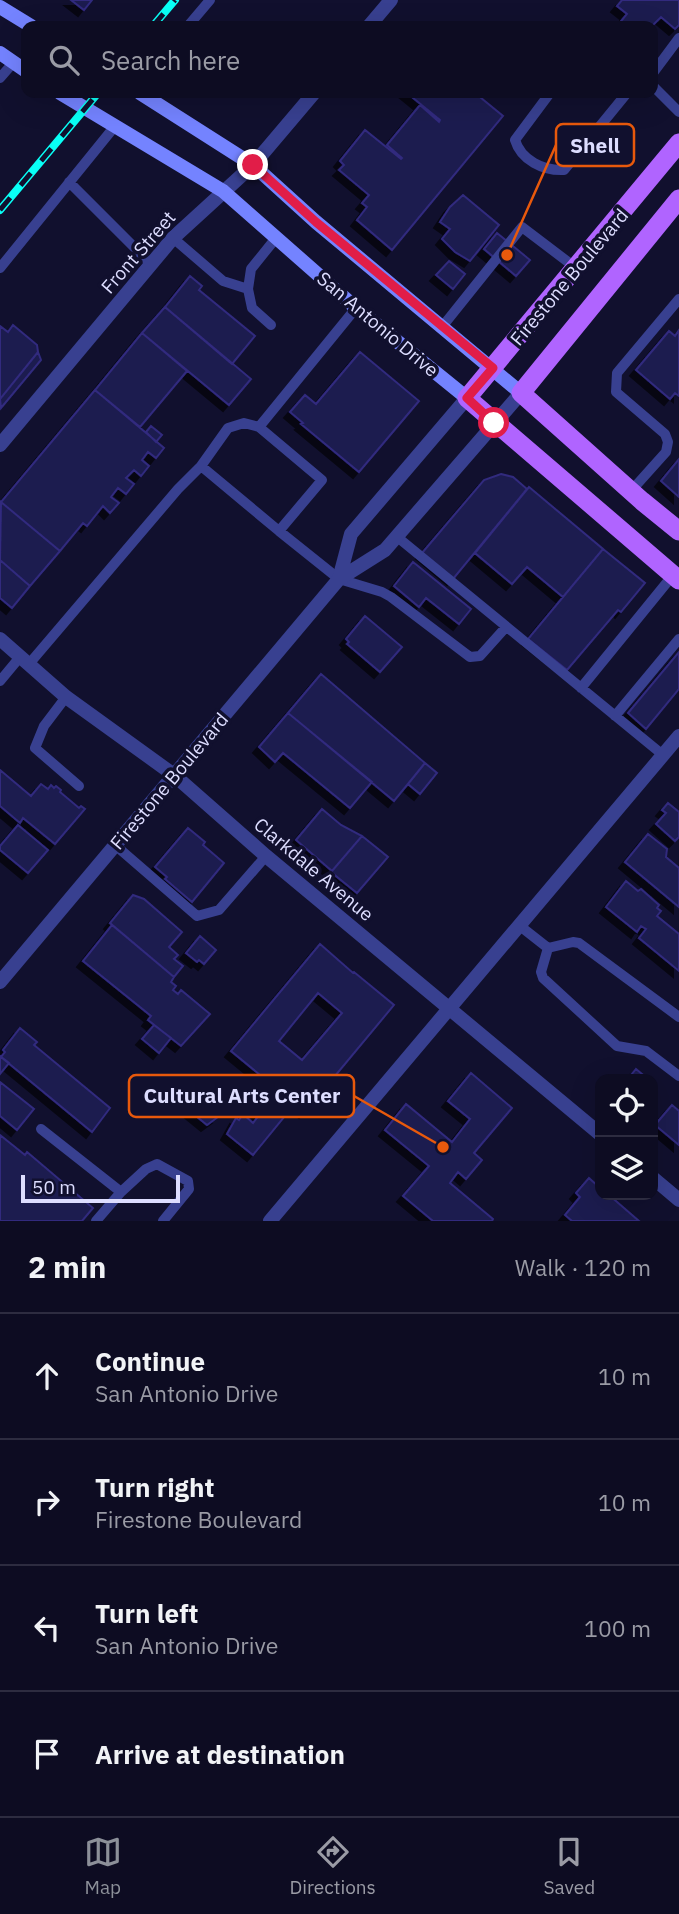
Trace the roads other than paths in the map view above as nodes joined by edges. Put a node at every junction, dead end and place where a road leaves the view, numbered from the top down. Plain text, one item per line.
1 (210, 0) edge
2 (391, 0) edge
3 (0, 7) edge
4 (23, 21) edge
5 (192, 21) edge
6 (373, 21) edge
7 (679, 38) edge
8 (0, 53) edge
9 (13, 63) junction
10 (658, 66) edge
11 (21, 68) edge
12 (0, 78) edge
13 (658, 91) edge
14 (68, 98) edge
15 (148, 98) edge
16 (310, 98) edge
17 (546, 98) edge
18 (622, 98) edge
19 (679, 112) edge
20 (115, 126) junction
21 (677, 150) edge
22 (253, 165) junction
23 (69, 182) junction
24 (223, 191) junction
25 (679, 199) edge
26 (173, 238) junction
27 (276, 238) junction
28 (151, 264) junction
29 (0, 268) edge
30 (577, 268) junction
31 (248, 289) junction
32 (679, 299) edge
33 (356, 308) junction
34 (271, 325) dead end
35 (442, 327) junction
36 (493, 368) junction
37 (521, 393) junction
38 (467, 398) junction
39 (494, 423) junction
40 (259, 427) junction
41 (0, 445) edge
42 (679, 445) edge
43 (666, 452) junction
44 (201, 466) junction
45 (631, 491) junction
46 (279, 531) junction
47 (679, 531) edge
48 (396, 536) junction
49 (676, 578) edge
50 (339, 579) junction
51 (506, 627) junction
52 (0, 639) edge
53 (679, 639) edge
54 (25, 661) junction
55 (0, 681) edge
56 (581, 688) junction
57 (66, 697) junction
58 (615, 716) junction
59 (679, 736) edge
60 (663, 755) junction
61 (174, 775) junction
62 (79, 786) dead end
63 (115, 845) junction
64 (266, 856) junction
65 (520, 926) junction
66 (548, 948) junction
67 (0, 982) edge
68 (450, 1007) junction
69 (679, 1017) edge
70 (679, 1076) edge
71 (41, 1129) dead end
72 (595, 1130) edge
73 (658, 1182) edge
74 (121, 1192) junction
75 (679, 1200) edge
76 (96, 1221) edge
77 (163, 1221) edge
78 (270, 1221) edge

1 - 5 lane
2 - 6 street
3 - 4 main road
7 - 10 lane
8 - 9 main road
9 - 11 main road
9 - 12 lane
13 - 19 lane
14 - 20 main road, San Antonio Drive
15 - 22 main road, San Antonio Drive
16 - 22 street, Front Street
17 - 18 lane
20 - 23 lane
20 - 24 main road, San Antonio Drive
21 - 30 main road, Firestone Boulevard
22 - 24 street, Front Street
22 - 35 main road, San Antonio Drive
23 - 28 lane
23 - 29 lane
24 - 26 street, Front Street
24 - 27 main road, San Antonio Drive
25 - 37 main road, Firestone Boulevard
26 - 28 street, Front Street
26 - 31 lane
27 - 31 lane
27 - 33 main road, San Antonio Drive
28 - 41 street, Front Street
30 - 35 lane
30 - 36 main road, Firestone Boulevard
31 - 34 lane
32 - 43 lane
33 - 38 main road, San Antonio Drive
33 - 40 lane
35 - 36 main road, San Antonio Drive
36 - 37 main road, San Antonio Drive
36 - 38 main road, Firestone Boulevard
37 - 39 street, Firestone Boulevard
37 - 45 main road, San Antonio Drive
38 - 39 main road, San Antonio Drive
38 - 50 street, Firestone Boulevard
39 - 48 street, Firestone Boulevard
39 - 49 main road, San Antonio Drive
40 - 44 lane
40 - 46 lane
42 - 43 lane
43 - 45 lane
44 - 46 lane
44 - 54 lane
45 - 47 main road, San Antonio Drive
46 - 50 lane
48 - 50 street, Firestone Boulevard
48 - 51 lane
49 - 56 lane
50 - 51 lane
50 - 61 street, Firestone Boulevard
51 - 56 lane
52 - 54 street, Clarkdale Avenue
53 - 58 lane
54 - 55 lane
54 - 57 street, Clarkdale Avenue
56 - 58 lane
57 - 61 street, Clarkdale Avenue
57 - 62 lane
58 - 60 lane
59 - 60 street
60 - 65 street
61 - 63 street, Firestone Boulevard
61 - 64 street, Clarkdale Avenue
63 - 64 lane
63 - 67 street, Firestone Boulevard
64 - 68 street, Clarkdale Avenue
65 - 66 lane
65 - 68 street
66 - 69 lane
66 - 70 lane
68 - 72 street, Clarkdale Avenue
68 - 78 street
71 - 74 lane
73 - 75 street
74 - 76 lane
74 - 77 lane

